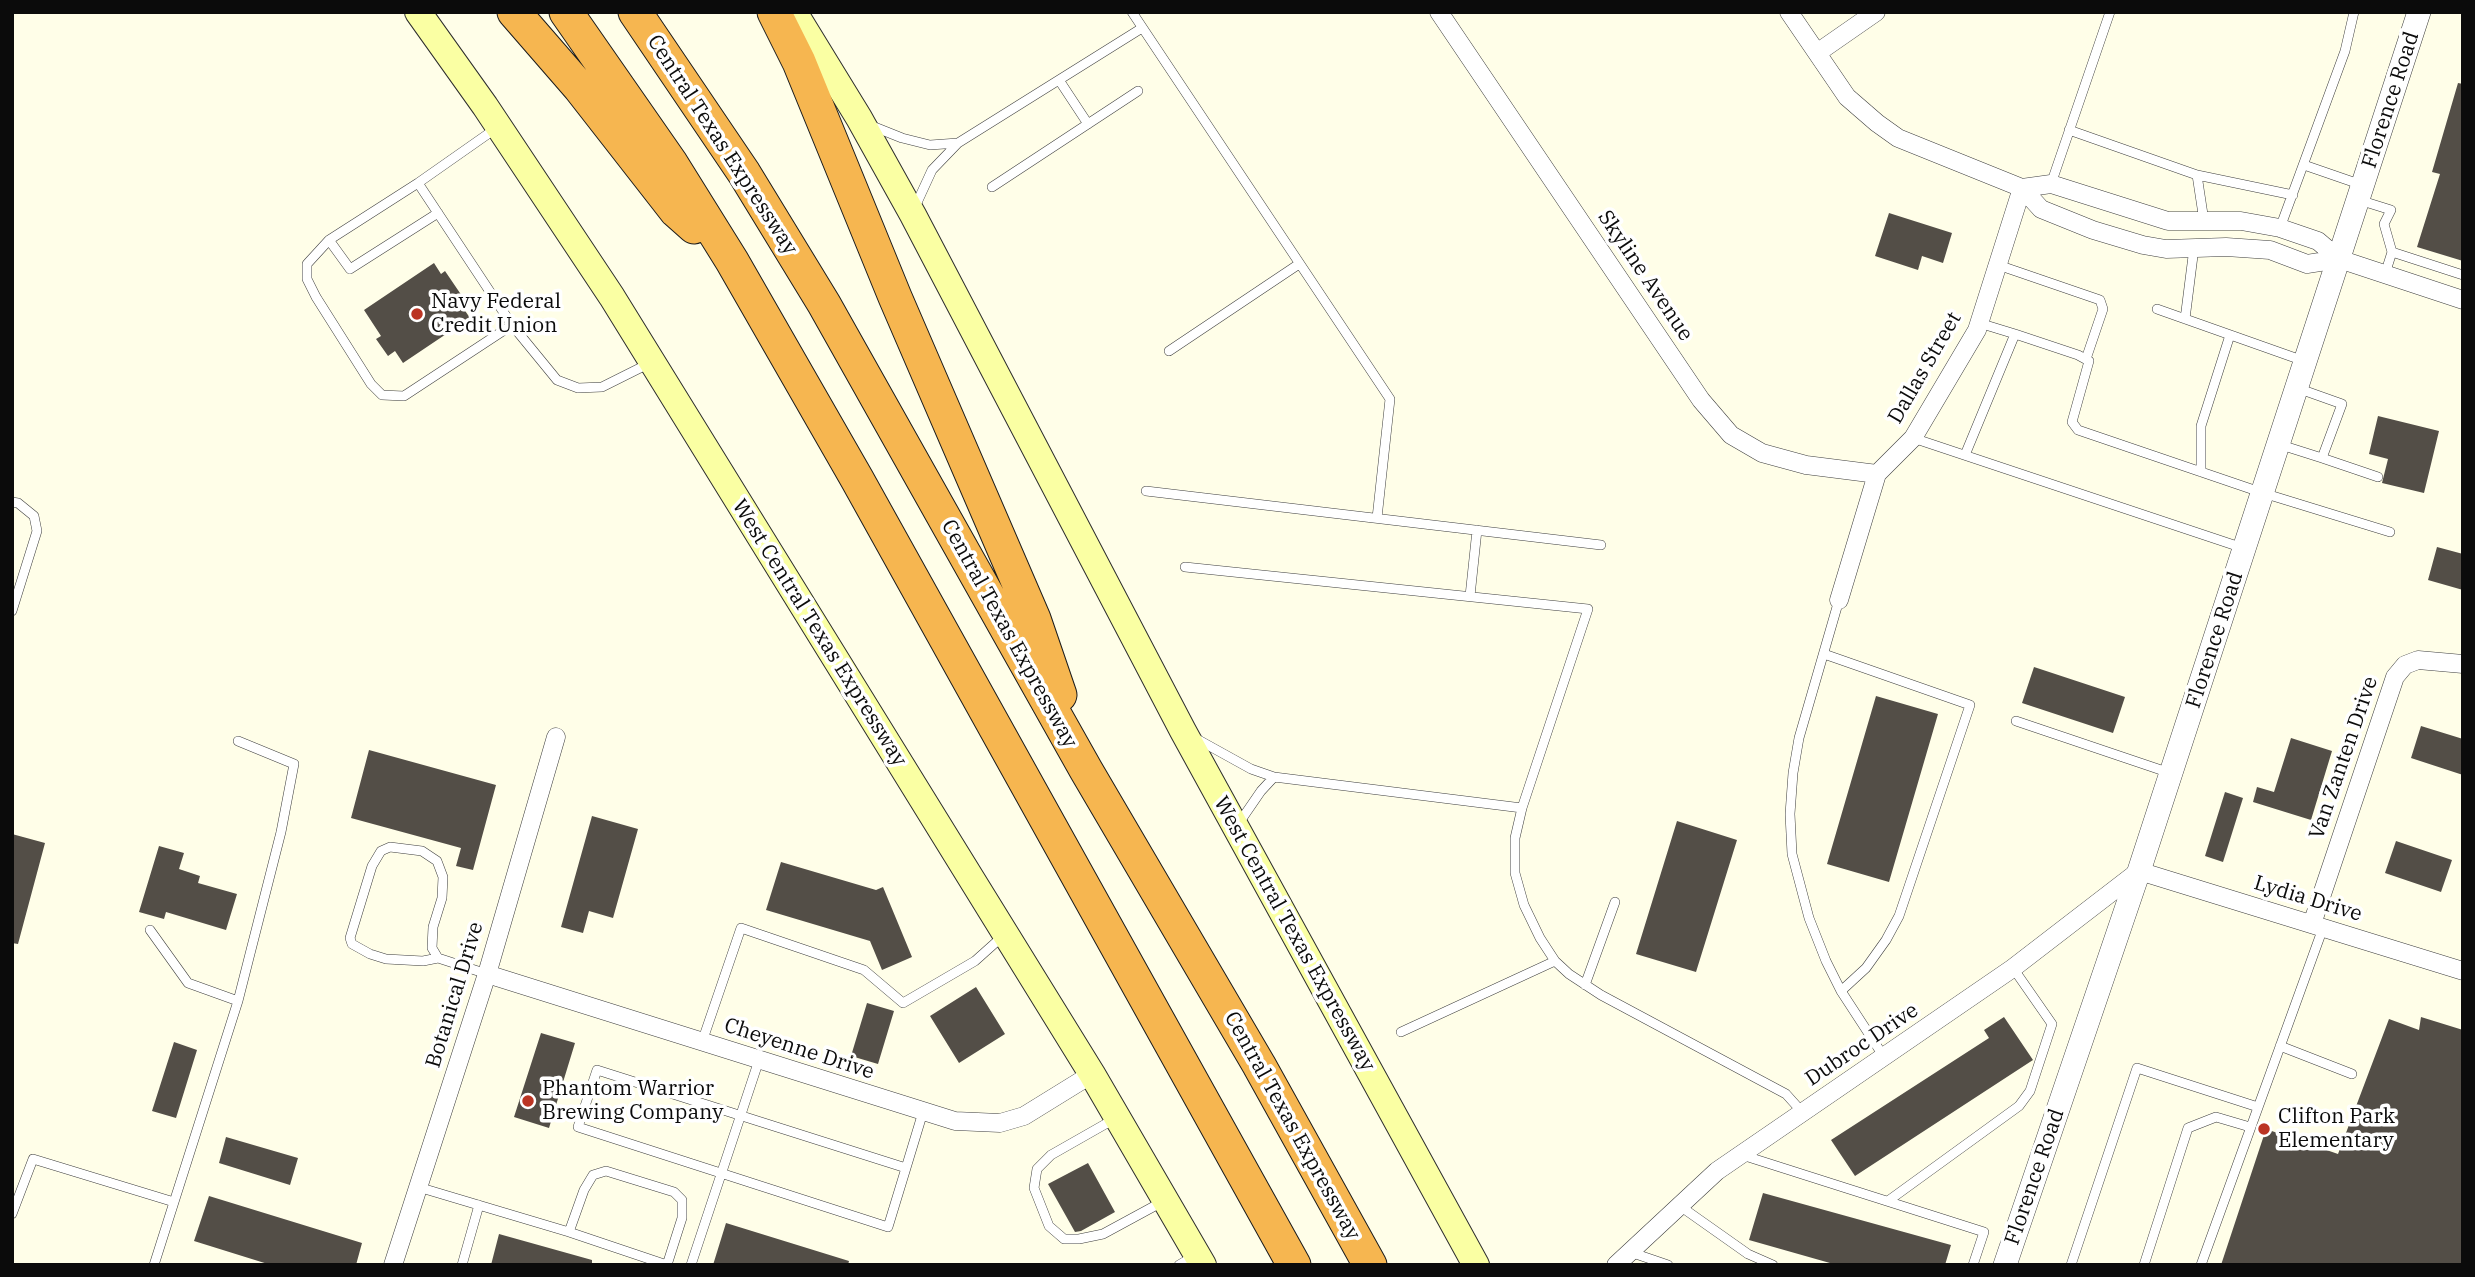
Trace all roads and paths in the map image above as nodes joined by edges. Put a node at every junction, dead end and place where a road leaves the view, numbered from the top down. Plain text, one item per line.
1 (418, 12) edge
2 (514, 12) edge
3 (566, 12) edge
4 (635, 12) edge
5 (774, 12) edge
6 (794, 12) edge
7 (1132, 12) edge
8 (1439, 12) edge
9 (1789, 12) edge
10 (1876, 12) edge
11 (2110, 12) edge
12 (2354, 12) edge
13 (2419, 12) edge
14 (1142, 28) junction
15 (1817, 53) junction
16 (1059, 80) junction
17 (1139, 91) dead end
18 (859, 118) junction
19 (1088, 124) junction
20 (498, 127) junction
21 (2069, 130) junction
22 (958, 143) junction
23 (2304, 165) junction
24 (2197, 175) junction
25 (418, 183) junction
26 (2050, 184) junction
27 (992, 187) dead end
28 (2022, 188) junction
29 (2361, 192) junction
30 (2293, 195) junction
31 (439, 213) junction
32 (913, 215) junction
33 (2168, 221) junction
34 (2204, 221) junction
35 (2280, 228) junction
36 (329, 240) junction
37 (2194, 248) junction
38 (2165, 249) junction
39 (2392, 252) junction
40 (2339, 260) junction
41 (732, 261) junction
42 (1299, 264) junction
43 (1998, 264) junction
44 (2385, 274) junction
45 (2463, 275) edge
46 (2463, 300) edge
47 (2157, 309) dead end
48 (2185, 319) junction
49 (1979, 323) junction
50 (512, 325) junction
51 (2015, 334) junction
52 (2230, 335) junction
53 (1169, 351) dead end
54 (2087, 359) junction
55 (652, 362) junction
56 (2306, 362) junction
57 (2297, 388) junction
58 (1913, 438) junction
59 (2279, 444) junction
60 (1965, 455) junction
61 (2322, 458) junction
62 (2201, 472) junction
63 (1877, 474) junction
64 (2378, 477) dead end
65 (1146, 491) dead end
66 (2263, 493) junction
67 (12, 502) edge
68 (1377, 518) junction
69 (1477, 530) junction
70 (2390, 532) dead end
71 (1601, 545) dead end
72 (2245, 548) junction
73 (1185, 567) dead end
74 (1470, 596) junction
75 (1839, 600) joint
76 (12, 611) edge
77 (1824, 654) junction
78 (2463, 664) edge
79 (2016, 721) dead end
80 (1183, 731) junction
81 (556, 737) dead end
82 (238, 741) dead end
83 (1086, 771) junction
84 (2171, 774) junction
85 (1274, 778) junction
86 (1521, 808) junction
87 (1236, 828) junction
88 (2139, 871) junction
89 (1615, 902) dead end
90 (2317, 926) junction
91 (150, 930) dead end
92 (1006, 934) junction
93 (438, 958) junction
94 (1555, 961) junction
95 (2013, 968) junction
96 (2463, 971) edge
97 (487, 974) junction
98 (1585, 985) junction
99 (1841, 991) junction
100 (238, 1001) junction
101 (1401, 1032) dead end
102 (702, 1042) junction
103 (2280, 1046) junction
104 (1885, 1057) junction
105 (759, 1060) junction
106 (1092, 1074) junction
107 (2352, 1074) dead end
108 (2258, 1107) junction
109 (923, 1112) junction
110 (1802, 1113) junction
111 (741, 1115) junction
112 (1117, 1117) junction
113 (2250, 1127) junction
114 (1741, 1154) junction
115 (906, 1168) junction
116 (722, 1173) junction
117 (418, 1187) junction
118 (1165, 1200) junction
119 (1888, 1201) junction
120 (174, 1202) junction
121 (479, 1205) junction
122 (1680, 1206) junction
123 (12, 1214) edge
124 (569, 1232) junction
125 (1630, 1252) junction
126 (1193, 1261) edge
127 (154, 1265) edge
128 (393, 1265) edge
129 (462, 1265) edge
130 (667, 1265) edge
131 (691, 1265) edge
132 (1294, 1265) edge
133 (1370, 1265) edge
134 (1476, 1265) edge
135 (1616, 1265) edge
136 (1668, 1265) edge
137 (1773, 1265) edge
138 (1973, 1265) edge
139 (2005, 1265) edge
140 (2071, 1265) edge
141 (2144, 1265) edge
142 (2200, 1265) edge

1 - 20 main road, West Central Texas Expressway
2 - 41 highway
3 - 41 highway
4 - 83 highway, Central Texas Expressway
5 - 83 highway
6 - 18 main road, West Central Texas Expressway
7 - 14 lane
8 - 63 street, Skyline Avenue
9 - 15 street
10 - 15 street
11 - 21 lane
12 - 23 lane
13 - 29 street, Florence Road
14 - 16 lane
14 - 42 lane
15 - 28 street
16 - 19 lane
16 - 22 lane
17 - 19 lane
18 - 22 lane
18 - 32 main road, West Central Texas Expressway
19 - 27 lane
20 - 25 lane
20 - 55 main road, West Central Texas Expressway
21 - 24 lane
21 - 26 lane
22 - 32 lane
23 - 29 lane
23 - 30 lane
24 - 30 lane
24 - 34 lane
25 - 31 lane
25 - 36 lane
26 - 28 street
26 - 33 street
28 - 38 street
28 - 43 street, Dallas Street
29 - 39 lane
29 - 40 street, Florence Road
30 - 35 lane
31 - 36 lane
31 - 50 lane
32 - 80 main road, West Central Texas Expressway
33 - 34 street
33 - 38 street
34 - 35 street
35 - 40 street
36 - 50 lane
37 - 38 street
37 - 40 street
37 - 48 lane
39 - 44 lane
39 - 45 lane
40 - 44 street
40 - 56 street, Florence Road
41 - 132 highway
42 - 53 lane
42 - 68 lane
43 - 49 street, Dallas Street
43 - 54 lane
44 - 46 street
47 - 48 lane
48 - 52 lane
49 - 51 lane
49 - 58 street, Dallas Street
50 - 55 lane
51 - 54 lane
51 - 60 lane
52 - 56 lane
52 - 62 lane
54 - 62 lane
55 - 92 main road, West Central Texas Expressway
56 - 57 street, Florence Road
57 - 59 street, Florence Road
57 - 61 lane
58 - 60 lane
58 - 63 street, Dallas Street
59 - 61 lane
59 - 66 street, Florence Road
60 - 72 lane
61 - 64 lane
62 - 66 lane
63 - 75 street, Dallas Street
65 - 68 lane
66 - 70 lane
66 - 72 street, Florence Road
67 - 76 lane
68 - 69 lane
69 - 71 lane
69 - 74 lane
72 - 84 street, Florence Road
73 - 74 lane
74 - 86 lane
75 - 77 lane
77 - 99 lane
77 - 99 lane
78 - 90 street, Van Zanten Drive
79 - 84 lane
80 - 85 lane
80 - 87 main road, West Central Texas Expressway
81 - 97 street, Botanical Drive
82 - 100 lane
83 - 133 highway, Central Texas Expressway
84 - 88 street, Florence Road
85 - 86 lane
85 - 87 lane
86 - 94 lane
87 - 134 main road, West Central Texas Expressway
88 - 90 street, Lydia Drive
88 - 95 street, Dubroc Drive
88 - 139 street, Florence Road
89 - 98 lane
90 - 96 street, Lydia Drive
90 - 103 lane
91 - 100 lane
92 - 102 lane
92 - 106 main road, West Central Texas Expressway
93 - 93 lane
93 - 97 lane
94 - 98 lane
94 - 101 lane
95 - 104 street, Dubroc Drive
95 - 119 lane
97 - 102 street, Cheyenne Drive
97 - 117 street, Botanical Drive
98 - 110 lane
99 - 104 lane
100 - 120 lane
102 - 105 street, Cheyenne Drive
103 - 107 lane
103 - 108 lane
104 - 110 street, Dubroc Drive
105 - 109 street, Cheyenne Drive
105 - 111 lane
106 - 109 street, Cheyenne Drive
106 - 112 main road, West Central Texas Expressway
108 - 113 lane
108 - 140 lane
109 - 115 lane
110 - 114 street, Dubroc Drive
111 - 115 lane
111 - 116 lane
111 - 116 lane
112 - 118 main road, West Central Texas Expressway
112 - 118 lane
113 - 141 lane
113 - 142 lane
114 - 119 lane
114 - 122 street, Dubroc Drive
115 - 116 lane
116 - 131 lane
117 - 121 lane
117 - 128 street, Botanical Drive
118 - 126 main road, West Central Texas Expressway
119 - 138 lane
120 - 123 lane
120 - 127 lane
121 - 124 lane
121 - 129 lane
122 - 125 street, Dubroc Drive
122 - 137 lane
124 - 130 lane
124 - 130 lane
125 - 135 street, Dubroc Drive
125 - 136 lane

